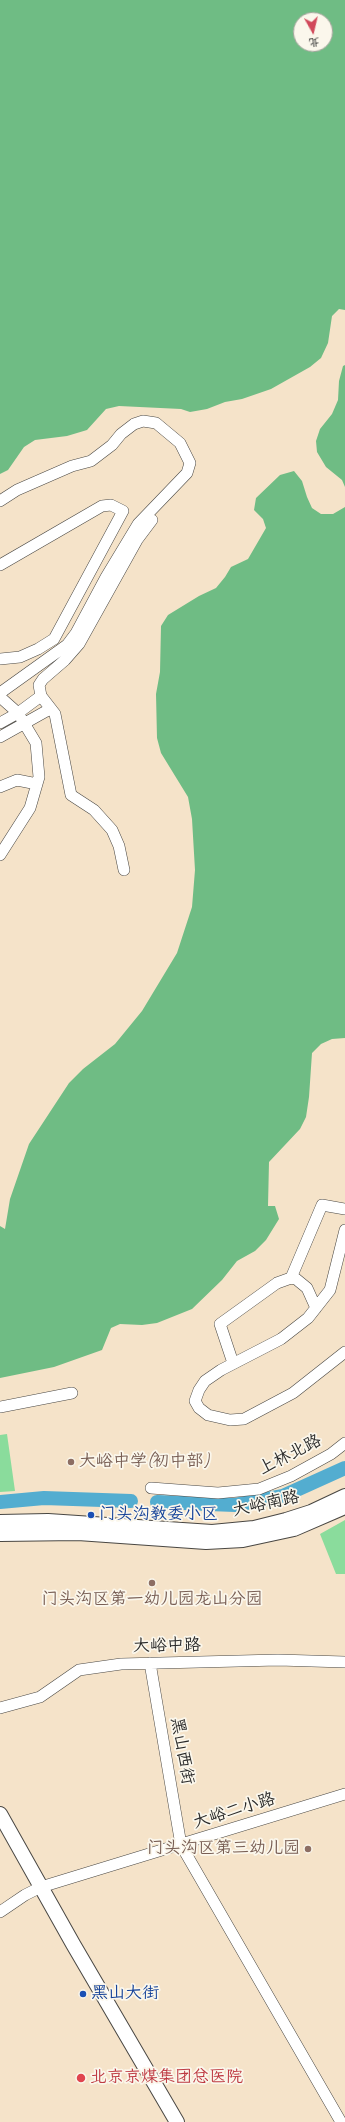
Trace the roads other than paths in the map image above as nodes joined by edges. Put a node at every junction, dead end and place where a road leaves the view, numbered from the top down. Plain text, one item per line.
1 (0, 502) edge
2 (152, 520) dead end
3 (0, 565) edge
4 (0, 659) edge
5 (0, 693) edge
6 (0, 696) edge
7 (41, 696) junction
8 (50, 709) junction
9 (18, 713) junction
10 (0, 723) edge
11 (25, 725) junction
12 (0, 737) edge
13 (37, 784) junction
14 (0, 787) edge
15 (0, 855) edge
16 (124, 870) dead end
17 (345, 1209) edge
18 (345, 1230) edge
19 (292, 1278) junction
20 (316, 1308) junction
21 (345, 1352) edge
22 (233, 1363) junction
23 (72, 1393) dead end
24 (0, 1407) edge
25 (345, 1443) edge
26 (152, 1488) dead end
27 (345, 1496) edge
28 (345, 1507) edge
29 (0, 1522) edge
30 (0, 1534) edge
31 (345, 1662) edge
32 (150, 1663) junction
33 (0, 1708) edge
34 (345, 1794) edge
35 (0, 1814) edge
36 (0, 1834) edge
37 (181, 1845) junction
38 (37, 1889) junction
39 (0, 1912) edge
40 (167, 2122) edge
41 (178, 2122) edge
42 (341, 2122) edge

1 - 5 street
2 - 7 street
3 - 4 street
6 - 9 street
7 - 8 street
7 - 9 street
8 - 11 street
8 - 16 street
9 - 10 street
9 - 11 street
11 - 12 street
11 - 13 street
13 - 14 street
13 - 15 street
17 - 19 street
18 - 20 street
19 - 20 street
19 - 22 street
20 - 22 street
21 - 22 street
23 - 24 street
25 - 26 street, 上林北路
27 - 29 main road, 大峪南路
28 - 30 main road, 大峪南路
31 - 32 street, 大峪中路
32 - 33 street, 大峪中路
32 - 37 street, 黑山西街
34 - 37 street, 大峪二小路
35 - 38 main road
36 - 38 main road
37 - 38 street, 大峪二小路
37 - 42 street
38 - 39 street, 大峪二小路
38 - 40 main road
38 - 41 main road

